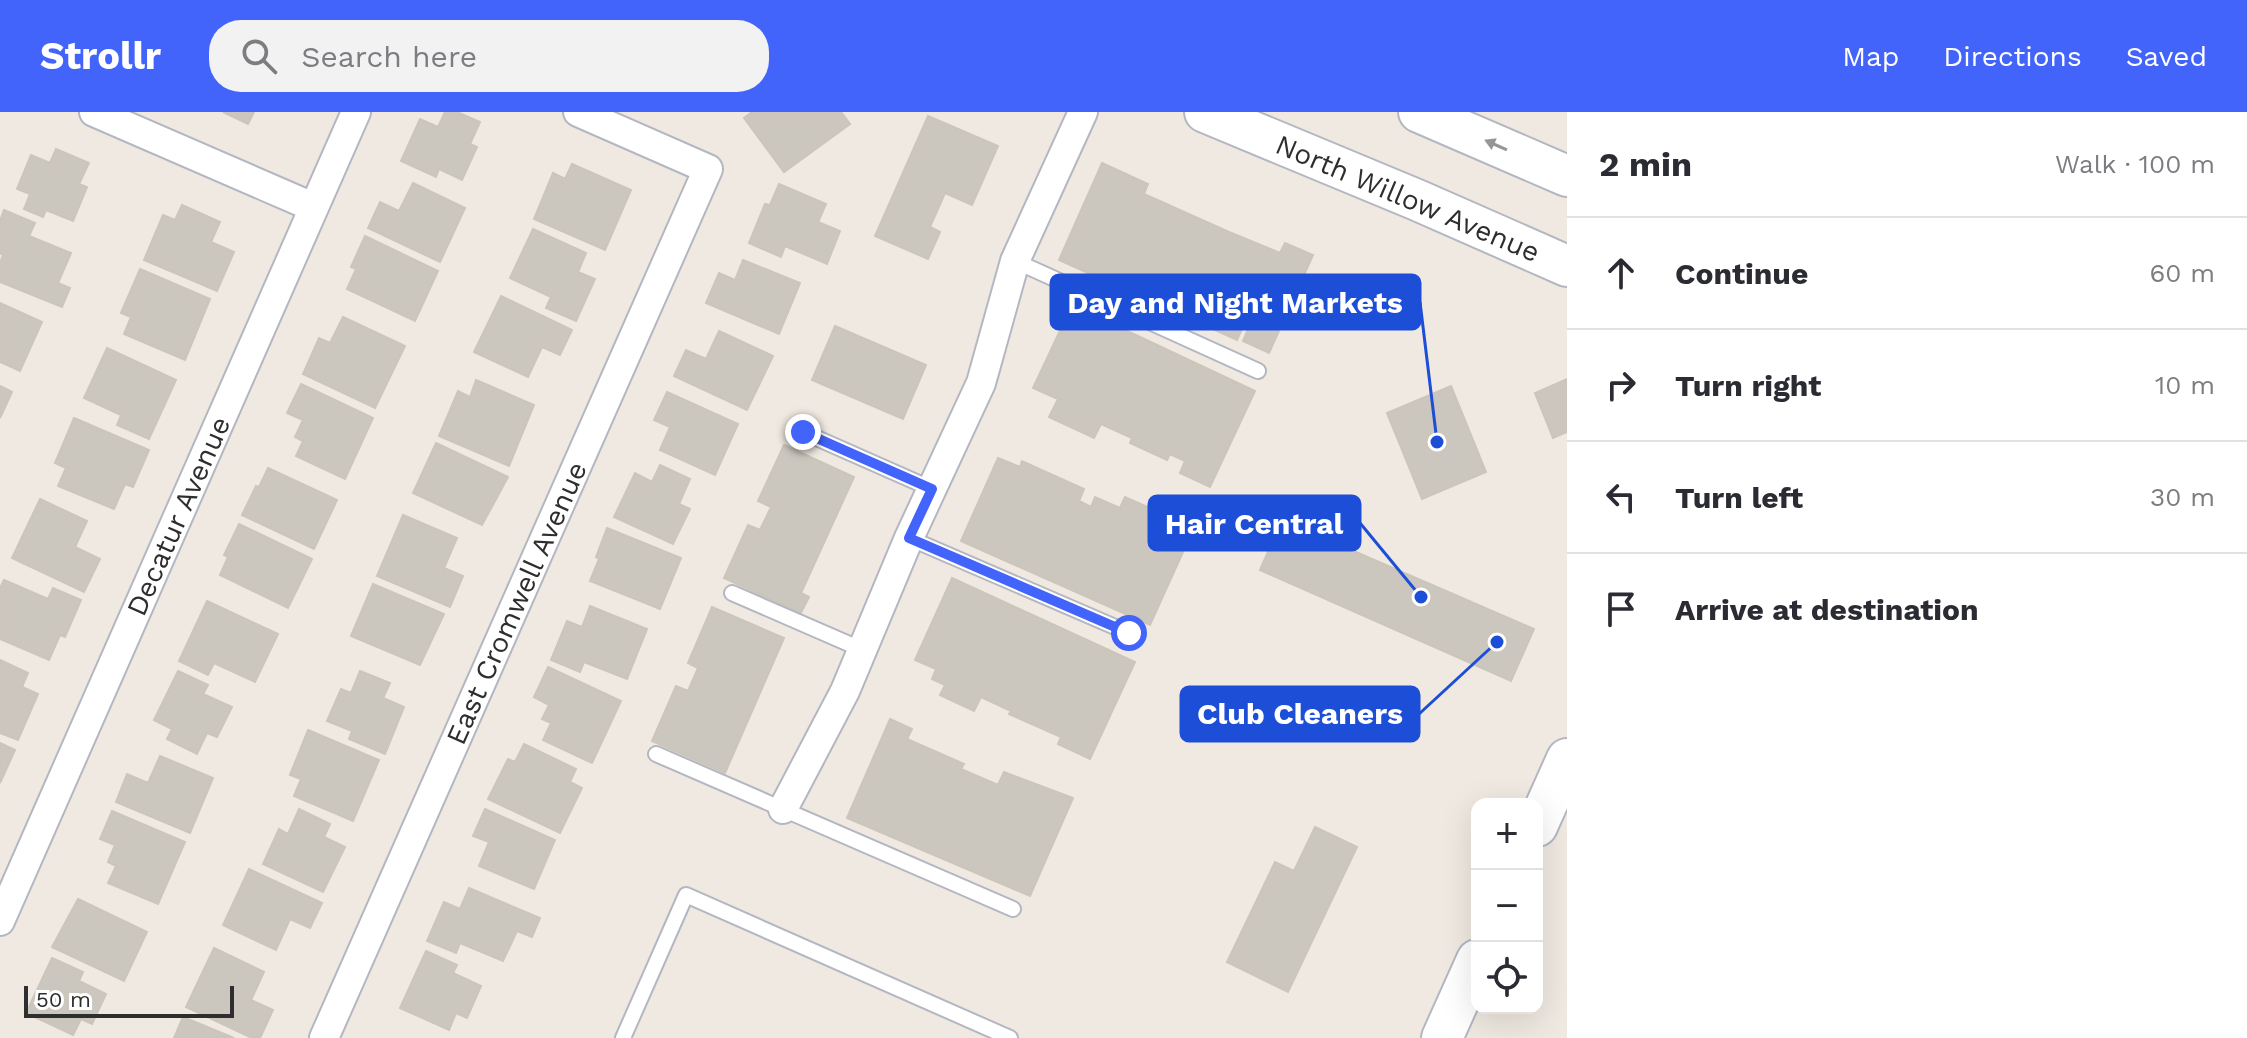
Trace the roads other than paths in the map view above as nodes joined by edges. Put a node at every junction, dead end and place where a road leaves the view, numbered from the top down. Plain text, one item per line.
1 (94, 112) edge
2 (356, 112) edge
3 (578, 112) edge
4 (1083, 112) edge
5 (1205, 112) edge
6 (1419, 112) edge
7 (1567, 176) edge
8 (313, 207) junction
9 (1015, 261) junction
10 (1567, 266) edge
11 (1258, 371) dead end
12 (803, 432) dead end
13 (932, 489) junction
14 (909, 538) junction
15 (732, 593) dead end
16 (1129, 633) dead end
17 (863, 650) junction
18 (656, 754) dead end
19 (1567, 759) edge
20 (783, 809) junction
21 (1543, 813) edge
22 (1013, 909) dead end
23 (0, 921) edge
24 (1471, 973) edge
25 (324, 1038) edge
26 (623, 1038) edge
27 (1010, 1038) edge
28 (1442, 1038) edge

1 - 8 street
2 - 8 street, Decatur Avenue
3 - 25 street, East Cromwell Avenue
4 - 9 street
5 - 10 main road, North Willow Avenue
7 -> 6 main road
8 - 23 street, Decatur Avenue
9 - 11 lane
9 - 13 street
12 - 13 lane
13 - 14 street
14 - 16 lane
14 - 17 street
15 - 17 lane
17 - 20 street
18 - 20 lane
19 - 21 main road
20 - 22 lane
24 - 28 main road
26 - 27 lane

